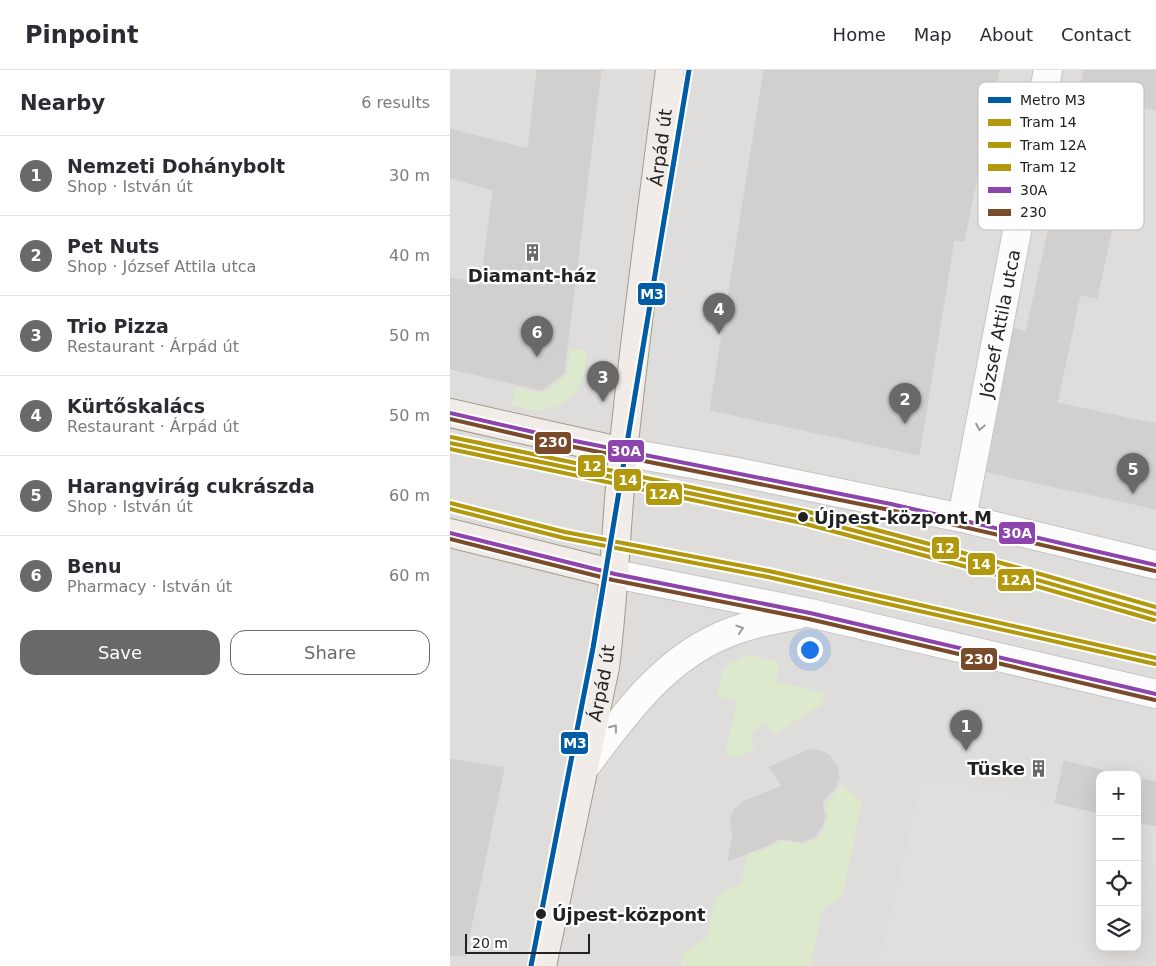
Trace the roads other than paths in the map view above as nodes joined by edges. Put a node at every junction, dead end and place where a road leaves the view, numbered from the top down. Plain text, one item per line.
1 (670, 70) edge
2 (1017, 230) edge
3 (450, 413) edge
4 (623, 452) junction
5 (962, 518) junction
6 (450, 534) edge
7 (1156, 565) edge
8 (615, 574) junction
9 (810, 613) junction
10 (1156, 694) edge
11 (584, 767) junction
12 (542, 966) edge

1 - 4 main road, Árpád út
2 -> 5 street, József Attila utca
3 - 4 main road
4 - 5 street
4 - 8 main road, Árpád út
5 - 7 street
6 - 8 main road
8 - 9 street
8 - 11 main road, Árpád út
9 - 10 street
11 -> 9 street
11 - 12 main road, Árpád út

